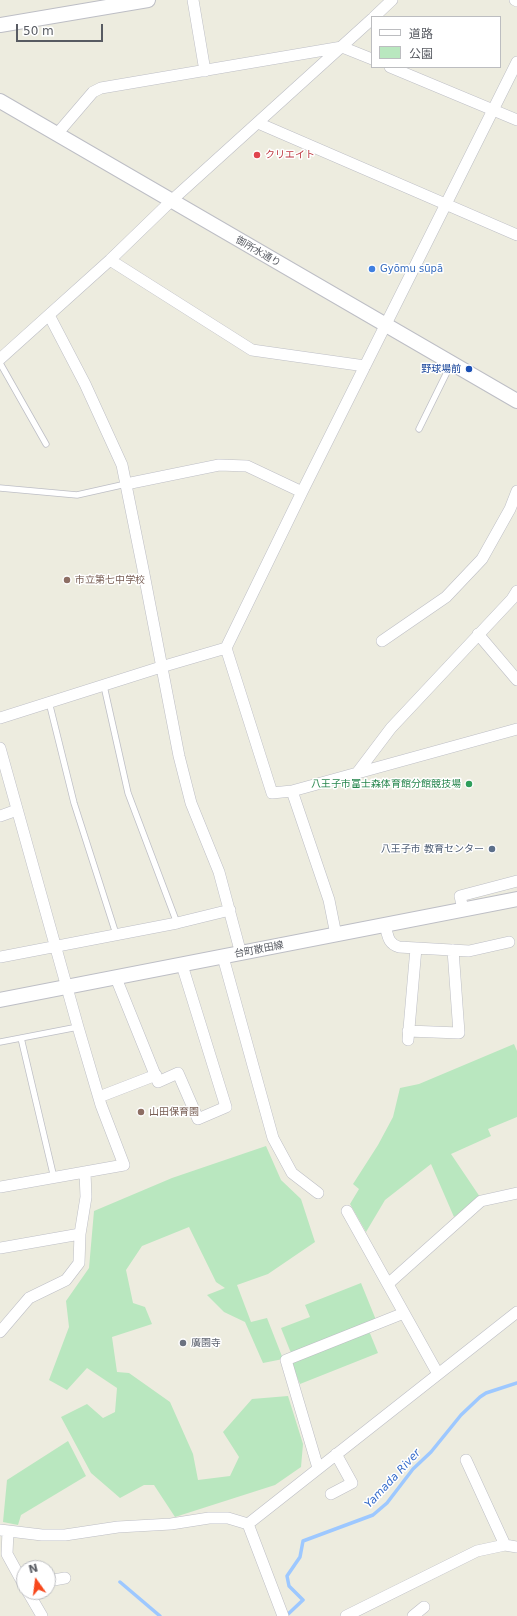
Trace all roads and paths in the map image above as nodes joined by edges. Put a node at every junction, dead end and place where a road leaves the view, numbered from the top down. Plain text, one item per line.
1 (148, 0) edge
2 (193, 0) edge
3 (392, 0) edge
4 (375, 16) edge
5 (371, 20) edge
6 (0, 25) edge
7 (342, 47) junction
8 (371, 59) edge
9 (517, 62) edge
10 (392, 68) edge
11 (205, 71) junction
12 (0, 101) edge
13 (492, 110) junction
14 (517, 120) edge
15 (258, 123) junction
16 (57, 134) junction
17 (171, 201) junction
18 (446, 204) junction
19 (517, 235) edge
20 (110, 260) junction
21 (49, 315) junction
22 (385, 326) junction
23 (0, 359) edge
24 (0, 363) edge
25 (452, 364) junction
26 (365, 366) junction
27 (517, 402) edge
28 (419, 429) dead end
29 (46, 444) dead end
30 (126, 484) junction
31 (0, 488) edge
32 (517, 491) edge
33 (302, 492) junction
34 (517, 591) edge
35 (478, 634) junction
36 (382, 641) dead end
37 (226, 648) junction
38 (161, 667) junction
39 (517, 680) edge
40 (104, 686) junction
41 (49, 702) junction
42 (0, 718) edge
43 (517, 730) edge
44 (0, 748) edge
45 (357, 773) junction
46 (292, 791) junction
47 (17, 810) junction
48 (0, 816) edge
49 (517, 881) edge
50 (517, 899) edge
51 (463, 909) junction
52 (230, 910) junction
53 (177, 923) junction
54 (385, 925) junction
55 (116, 934) junction
56 (336, 935) junction
57 (509, 942) dead end
58 (55, 946) junction
59 (416, 948) junction
60 (453, 950) junction
61 (241, 954) junction
62 (0, 957) edge
63 (223, 958) junction
64 (182, 966) junction
65 (116, 978) junction
66 (68, 988) junction
67 (0, 1000) edge
68 (78, 1027) junction
69 (21, 1038) junction
70 (0, 1042) edge
71 (156, 1075) junction
72 (99, 1097) junction
73 (85, 1172) junction
74 (54, 1178) junction
75 (0, 1187) edge
76 (318, 1193) dead end
77 (517, 1193) edge
78 (347, 1211) dead end
79 (80, 1234) junction
80 (0, 1248) edge
81 (388, 1284) junction
82 (517, 1312) edge
83 (404, 1313) junction
84 (0, 1332) edge
85 (438, 1374) junction
86 (336, 1454) junction
87 (466, 1460) dead end
88 (318, 1468) junction
89 (331, 1494) dead end
90 (248, 1524) junction
91 (4, 1530) edge
92 (505, 1545) junction
93 (517, 1546) edge
94 (16, 1570) edge
95 (65, 1578) dead end
96 (56, 1580) edge
97 (33, 1600) edge
98 (424, 1607) dead end
99 (282, 1613) edge
100 (352, 1615) edge
101 (42, 1616) edge
102 (413, 1616) edge

1 - 6 street
2 - 11 street
3 - 4 street
5 - 7 street
7 - 8 street
7 - 11 street
7 - 15 street
9 - 13 street
10 - 13 street
11 - 16 street
12 - 16 street, 御所水通り
13 - 14 street
13 - 18 street
15 - 17 street
15 - 18 street
16 - 17 street, 御所水通り
17 - 20 street
17 - 22 street, 御所水通り
18 - 19 street
18 - 22 street
20 - 21 street
20 - 26 street
21 - 23 street
21 - 30 street
22 - 25 street, 御所水通り
22 - 26 street
24 - 29 lane
25 - 27 street, 御所水通り
25 - 28 lane
26 - 33 street
30 - 31 lane
30 - 33 street
30 - 38 street
32 - 36 street
33 - 37 street
34 - 35 street
35 - 39 street
35 - 45 street
37 - 38 street
37 - 46 street
38 - 40 street
38 - 52 street
40 - 41 street
40 - 53 lane
41 - 42 street
41 - 55 lane
43 - 45 street
44 - 47 street
45 - 46 street
46 - 56 street
47 - 48 street
47 - 58 street
49 - 51 street
50 - 51 street, 台町散田線
51 - 54 street, 台町散田線
52 - 53 street
52 - 61 street
53 - 55 street
54 - 56 street, 台町散田線
54 - 59 street
55 - 58 street
56 - 61 street, 台町散田線
57 - 60 street
58 - 62 street
58 - 66 street
59 - 60 street
59 - 60 street
61 - 63 street, 台町散田線
63 - 64 street, 台町散田線
63 - 76 street
64 - 65 street, 台町散田線
64 - 71 street
65 - 66 street, 台町散田線
65 - 71 street
66 - 67 street, 台町散田線
66 - 68 street
68 - 69 lane
68 - 72 street
69 - 70 lane
69 - 74 lane
71 - 72 street
72 - 73 street
73 - 74 street
73 - 79 street
74 - 75 street
77 - 81 street
78 - 81 street
79 - 80 street
79 - 84 street
81 - 83 street
82 - 85 street
83 - 85 street
83 - 88 street
85 - 86 street
86 - 88 street
86 - 89 street
87 - 92 street
88 - 90 street
90 - 91 street
90 - 99 street
91 - 94 street
92 - 93 street
92 - 100 street
95 - 96 street
97 - 101 street
98 - 102 street

